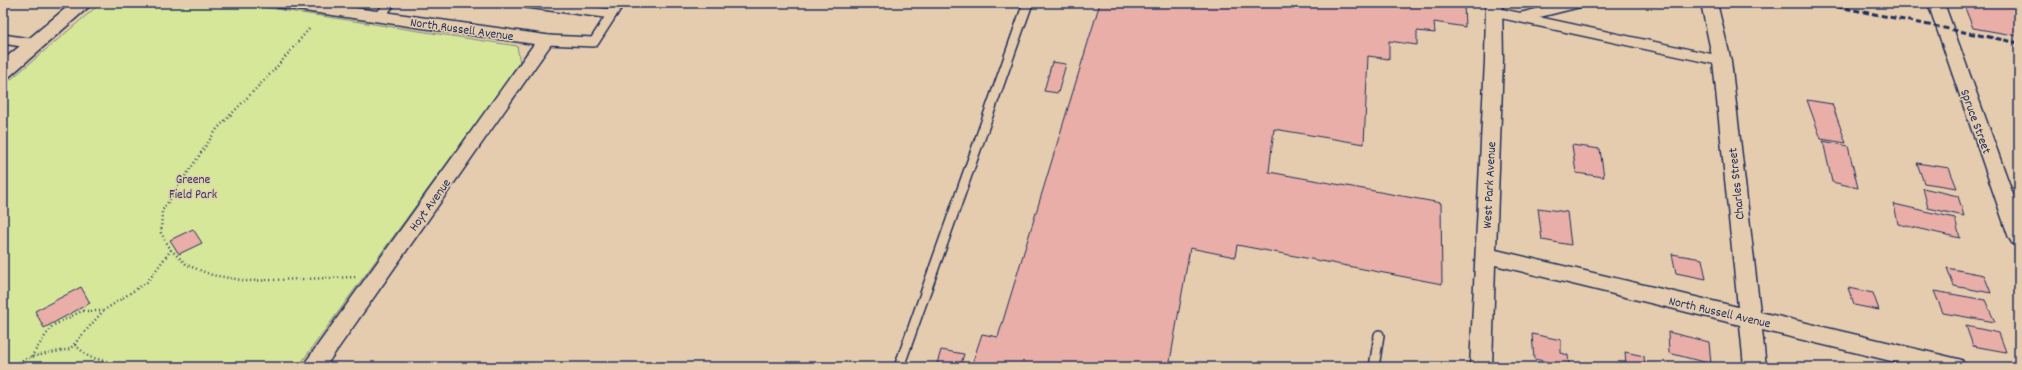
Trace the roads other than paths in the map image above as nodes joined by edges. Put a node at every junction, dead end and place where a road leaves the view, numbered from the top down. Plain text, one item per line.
1 (84, 3) edge
2 (283, 3) edge
3 (390, 3) edge
4 (527, 3) edge
5 (619, 3) edge
6 (1028, 3) edge
7 (1578, 3) edge
8 (1708, 3) edge
9 (1936, 3) edge
10 (1494, 8) edge
11 (612, 14) junction
12 (380, 16) junction
13 (1520, 18) junction
14 (3, 39) edge
15 (546, 40) junction
16 (36, 44) junction
17 (1722, 61) junction
18 (3, 71) edge
19 (2019, 238) edge
20 (1485, 255) junction
21 (1749, 318) junction
22 (1379, 335) dead end
23 (313, 367) edge
24 (899, 367) edge
25 (1374, 367) edge
26 (1481, 367) edge
27 (1755, 367) edge
28 (1954, 367) edge

1 - 16 main road
2 - 12 street, North Russell Avenue
3 - 12 lane
4 - 11 lane
5 - 11 lane
6 - 24 lane
7 - 13 lane
8 - 17 street, Charles Street
9 - 19 street, Spruce Street
10 - 13 lane
10 - 20 street, West Park Avenue
11 - 15 lane
12 - 15 street, North Russell Avenue
13 - 17 lane
14 - 16 lane
15 - 23 street, Hoyt Avenue
16 - 18 main road
17 - 21 street, Charles Street
20 - 21 street, North Russell Avenue
20 - 26 street, West Park Avenue
21 - 27 street, Charles Street
21 - 28 street, North Russell Avenue
22 - 25 lane

